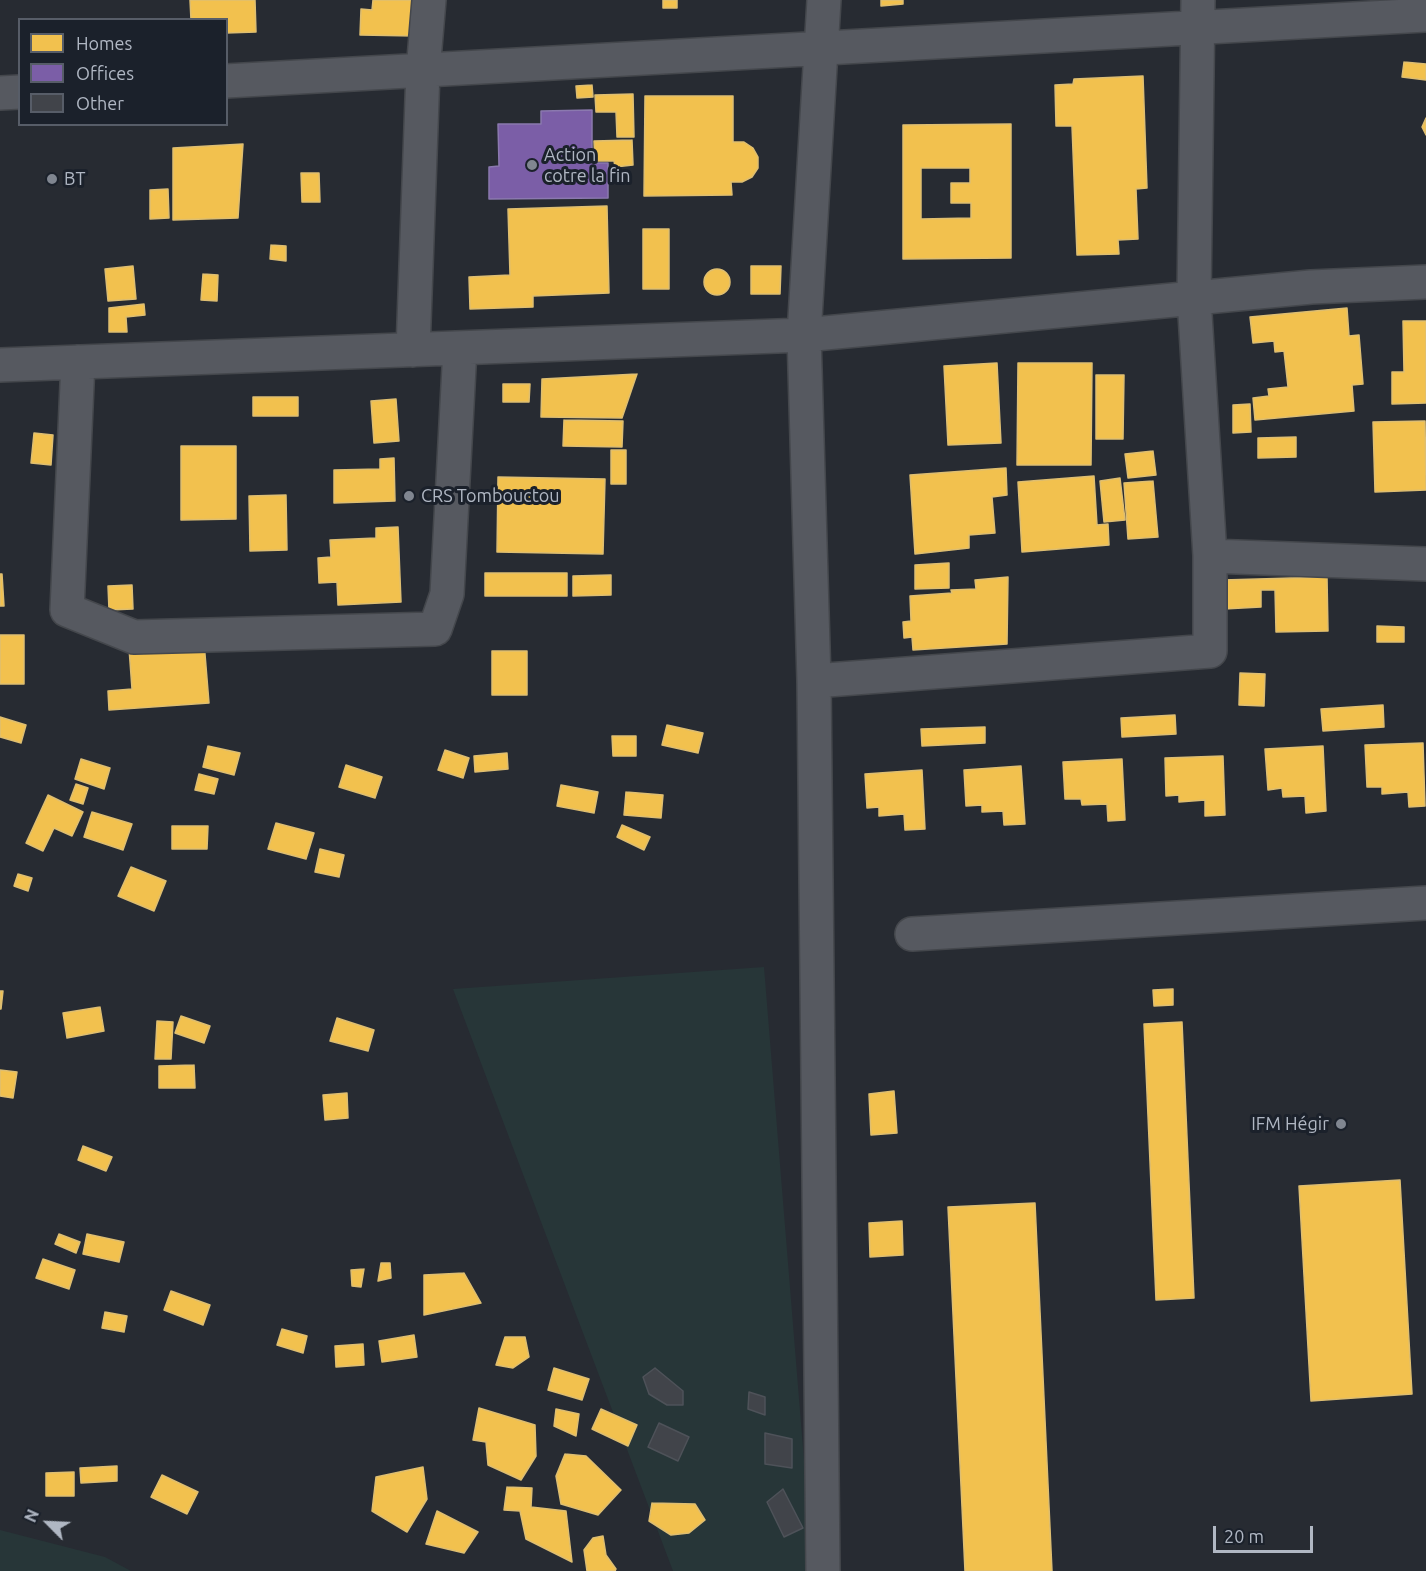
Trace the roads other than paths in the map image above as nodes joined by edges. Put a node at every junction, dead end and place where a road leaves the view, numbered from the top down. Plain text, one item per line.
1 (429, 0) edge
2 (824, 0) edge
3 (1197, 14) edge
4 (1426, 15) edge
5 (822, 50) junction
6 (423, 71) junction
7 (228, 81) edge
8 (18, 92) edge
9 (0, 93) edge
10 (1426, 282) edge
11 (1194, 298) junction
12 (804, 336) junction
13 (460, 348) junction
14 (413, 350) junction
15 (78, 362) junction
16 (0, 365) edge
17 (1210, 555) junction
18 (1426, 564) edge
19 (814, 681) junction
20 (1426, 903) edge
21 (912, 934) dead end
22 (823, 1571) edge

1 - 6 street
2 - 5 street
3 - 4 street
3 - 5 street
3 - 11 street
5 - 6 street
5 - 12 street
6 - 7 street
6 - 14 street
8 - 9 street
10 - 11 street
11 - 12 street
11 - 17 street
12 - 13 street
12 - 19 street
13 - 14 street
13 - 15 street
14 - 15 street
15 - 16 street
17 - 18 street
17 - 19 street
19 - 22 street
20 - 21 street

